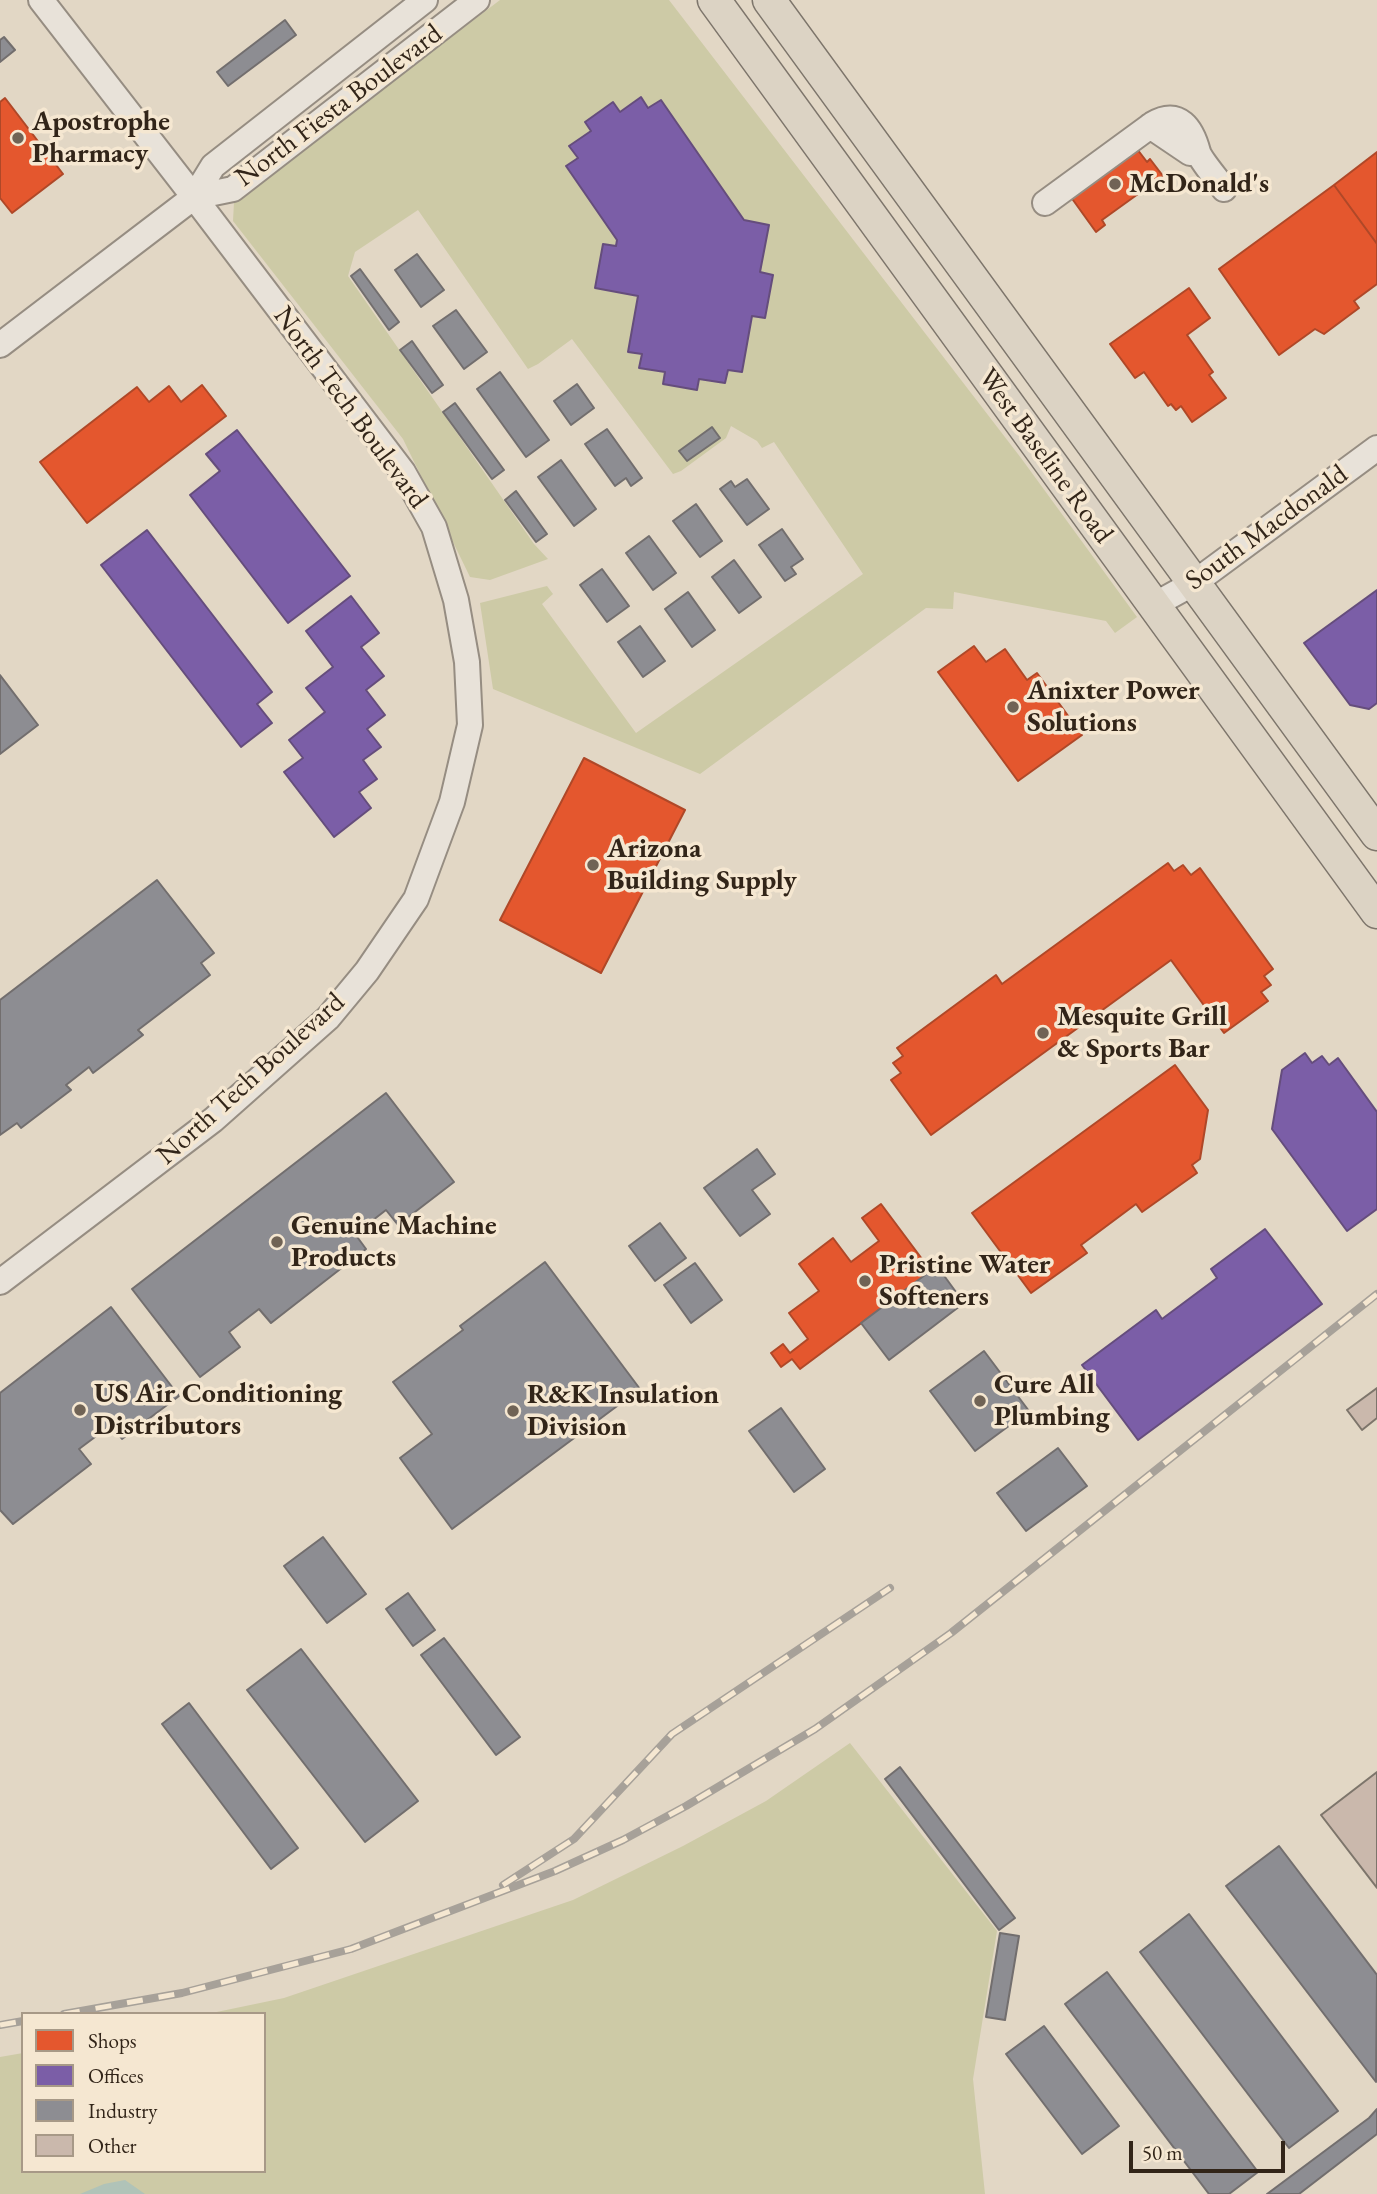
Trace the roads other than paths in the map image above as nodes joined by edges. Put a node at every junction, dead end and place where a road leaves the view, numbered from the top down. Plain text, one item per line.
1 (41, 0) edge
2 (425, 0) edge
3 (477, 0) edge
4 (714, 0) edge
5 (769, 0) edge
6 (740, 35) junction
7 (347, 60) junction
8 (373, 79) junction
9 (906, 187) junction
10 (1224, 189) dead end
11 (194, 197) junction
12 (1045, 203) dead end
13 (0, 345) edge
14 (1377, 448) edge
15 (1194, 583) junction
16 (1154, 605) junction
17 (1377, 834) edge
18 (1377, 912) edge
19 (0, 1282) edge

1 - 11 street, North Tech Boulevard
2 - 7 street, North Fiesta Boulevard
3 - 8 street, North Fiesta Boulevard
4 - 6 main road, West Baseline Road
5 - 9 main road, West Baseline Road
6 - 9 main road
6 - 16 main road, West Baseline Road
7 - 8 street
7 - 11 street, North Fiesta Boulevard
8 - 11 street, North Fiesta Boulevard
9 - 15 main road, West Baseline Road
10 - 12 street
11 - 13 street, North Fiesta Boulevard
11 - 19 street, North Tech Boulevard
14 - 15 street, South Macdonald
15 - 16 street, South Macdonald
15 - 17 main road, West Baseline Road
16 - 18 main road, West Baseline Road

